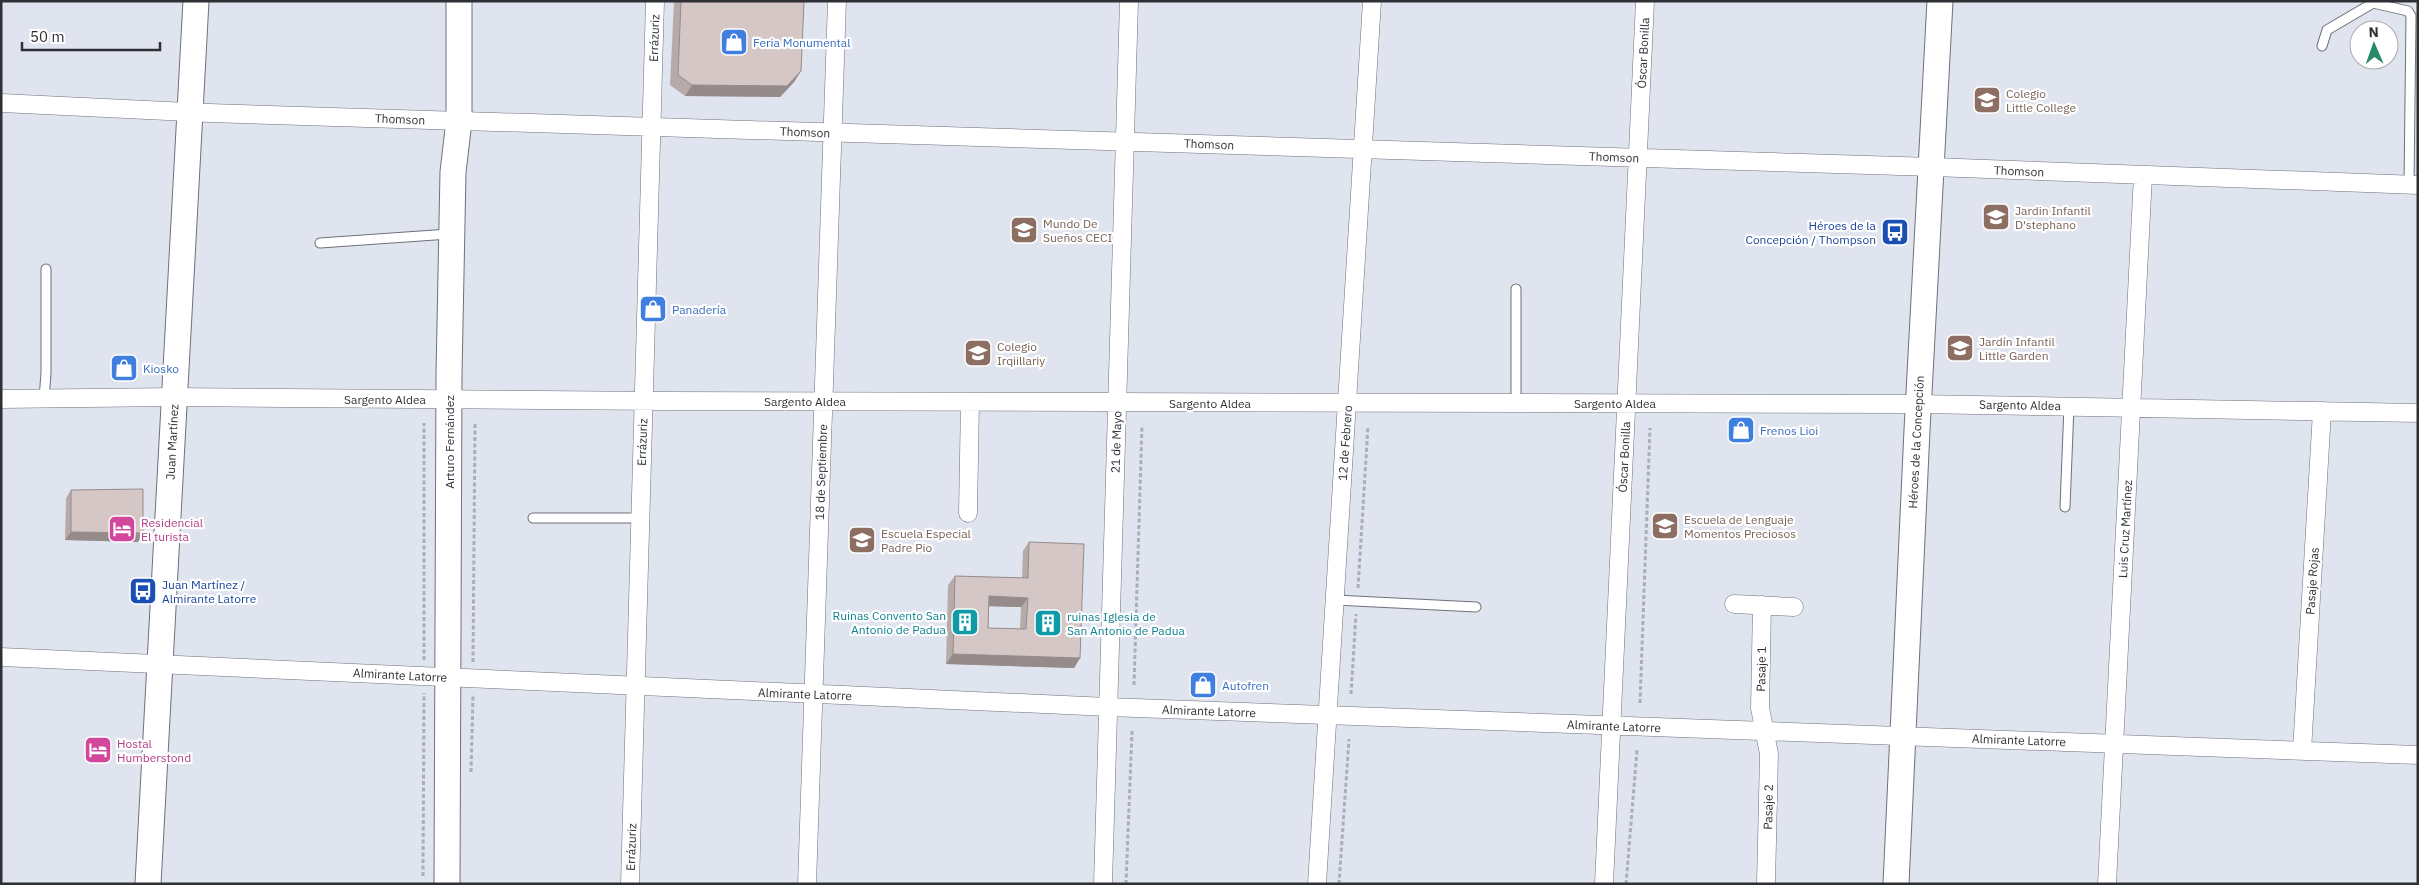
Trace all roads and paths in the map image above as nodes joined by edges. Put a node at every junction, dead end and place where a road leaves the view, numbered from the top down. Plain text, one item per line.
1 (196, 1) edge
2 (460, 1) edge
3 (655, 1) edge
4 (837, 1) edge
5 (1129, 1) edge
6 (1372, 1) edge
7 (1645, 1) edge
8 (1940, 1) edge
9 (2373, 2) edge
10 (2322, 46) dead end
11 (1, 103) edge
12 (190, 112) junction
13 (459, 121) junction
14 (652, 127) junction
15 (832, 133) junction
16 (1125, 142) junction
17 (1363, 150) junction
18 (1638, 158) junction
19 (1933, 167) junction
20 (2142, 175) junction
21 (2413, 185) edge
22 (452, 234) junction
23 (320, 243) dead end
24 (46, 270) dead end
25 (1516, 289) dead end
26 (175, 397) junction
27 (1, 399) edge
28 (44, 399) junction
29 (449, 400) junction
30 (644, 401) junction
31 (823, 401) junction
32 (970, 402) junction
33 (1117, 402) junction
34 (1347, 403) junction
35 (1516, 403) junction
36 (1627, 403) junction
37 (1918, 404) junction
38 (2070, 406) junction
39 (2131, 407) junction
40 (2322, 411) junction
41 (2418, 413) edge
42 (424, 423) dead end
43 (475, 423) dead end
44 (1142, 425) dead end
45 (1368, 426) dead end
46 (1650, 428) dead end
47 (2065, 507) dead end
48 (968, 513) dead end
49 (533, 518) dead end
50 (640, 518) junction
51 (1335, 600) junction
52 (1357, 601) junction
53 (1734, 604) dead end
54 (1762, 605) junction
55 (1476, 607) dead end
56 (1794, 607) dead end
57 (1, 657) edge
58 (160, 663) junction
59 (424, 676) junction
60 (448, 677) junction
61 (473, 678) junction
62 (1134, 685) dead end
63 (635, 687) junction
64 (813, 694) junction
65 (1351, 694) dead end
66 (1640, 703) dead end
67 (1108, 707) junction
68 (1328, 715) junction
69 (1612, 726) junction
70 (1132, 731) dead end
71 (1765, 731) junction
72 (1902, 736) junction
73 (1349, 739) dead end
74 (2114, 744) junction
75 (1637, 750) dead end
76 (2302, 751) junction
77 (2418, 755) edge
78 (471, 781) dead end
79 (423, 876) dead end
80 (148, 884) edge
81 (447, 884) edge
82 (630, 884) edge
83 (807, 884) edge
84 (1103, 884) edge
85 (1126, 884) edge
86 (1317, 884) edge
87 (1339, 884) edge
88 (1604, 884) edge
89 (1626, 884) edge
90 (1766, 884) edge
91 (1896, 884) edge
92 (2107, 884) edge

1 - 12 main road, Juan Martínez
2 - 13 main road, Arturo Fernández
3 - 14 street, Errázuriz
4 - 15 street, 18 de Septiembre
5 - 16 street, 21 de Mayo
6 - 17 street, 12 de Febrero
7 - 18 street, Óscar Bonilla
8 - 19 main road, Héroes de la Concepción
9 - 10 lane
9 - 21 lane
11 - 12 street, Thomson
12 - 13 street, Thomson
12 - 26 main road, Juan Martínez
13 - 14 street, Thomson
13 - 22 main road, Arturo Fernández
14 - 15 street, Thomson
14 - 30 street, Errázuriz
15 - 16 street, Thomson
15 - 31 street, 18 de Septiembre
16 - 17 street, Thomson
16 - 33 street, 21 de Mayo
17 - 18 street, Thomson
17 - 34 street, 12 de Febrero
18 - 19 street, Thomson
18 - 36 street, Óscar Bonilla
19 - 20 street, Thomson
19 - 37 main road, Héroes de la Concepción
20 - 21 street, Thomson
20 - 39 street, Luis Cruz Martínez
22 - 23 lane
22 - 29 main road, Arturo Fernández
24 - 28 lane
25 - 35 lane
26 - 28 street, Sargento Aldea
26 - 29 street, Sargento Aldea
26 - 58 main road, Juan Martínez
27 - 28 street, Sargento Aldea
29 - 30 street, Sargento Aldea
29 - 60 main road, Arturo Fernández
30 - 31 street, Sargento Aldea
30 - 50 street, Errázuriz
31 - 32 street, Sargento Aldea
31 - 64 street, 18 de Septiembre
32 - 33 street, Sargento Aldea
32 - 48 street
33 - 34 street, Sargento Aldea
33 - 67 street, 21 de Mayo
34 - 35 street, Sargento Aldea
34 - 51 street, 12 de Febrero
35 - 36 street, Sargento Aldea
36 - 37 street, Sargento Aldea
36 - 69 street, Óscar Bonilla
37 - 38 street, Sargento Aldea
37 - 72 main road, Héroes de la Concepción
38 - 39 street, Sargento Aldea
38 - 47 lane
39 - 40 street, Sargento Aldea
39 - 74 street, Luis Cruz Martínez
40 - 41 street, Sargento Aldea
40 - 76 street, Pasaje Rojas
42 - 59 path
43 - 61 path
44 - 62 path
45 - 52 path
46 - 66 path
49 - 50 lane
50 - 63 street, Errázuriz
51 - 52 lane
51 - 68 street, 12 de Febrero
52 - 55 lane
52 - 65 path
53 - 54 street
54 - 56 street
54 - 71 street, Pasaje 1
57 - 58 street, Almirante Latorre
58 - 59 street, Almirante Latorre
58 - 80 main road, Juan Martínez
59 - 60 street, Almirante Latorre
59 - 79 path
60 - 61 street, Almirante Latorre
60 - 81 main road, Arturo Fernández
61 - 63 street, Almirante Latorre
61 - 78 path
63 - 64 street, Almirante Latorre
63 - 82 street, Errázuriz
64 - 67 street, Almirante Latorre
64 - 83 street, 18 de Septiembre
67 - 68 street, Almirante Latorre
67 - 84 street, 21 de Mayo
68 - 69 street, Almirante Latorre
68 - 86 street, 12 de Febrero
69 - 71 street, Almirante Latorre
69 - 88 street, Óscar Bonilla
70 - 85 path
71 - 72 street, Almirante Latorre
71 - 90 street, Pasaje 2
72 - 74 street, Almirante Latorre
72 - 91 main road, Héroes de la Concepción
73 - 87 path
74 - 76 street, Almirante Latorre
74 - 92 street, Luis Cruz Martínez
75 - 89 path
76 - 77 street, Almirante Latorre

